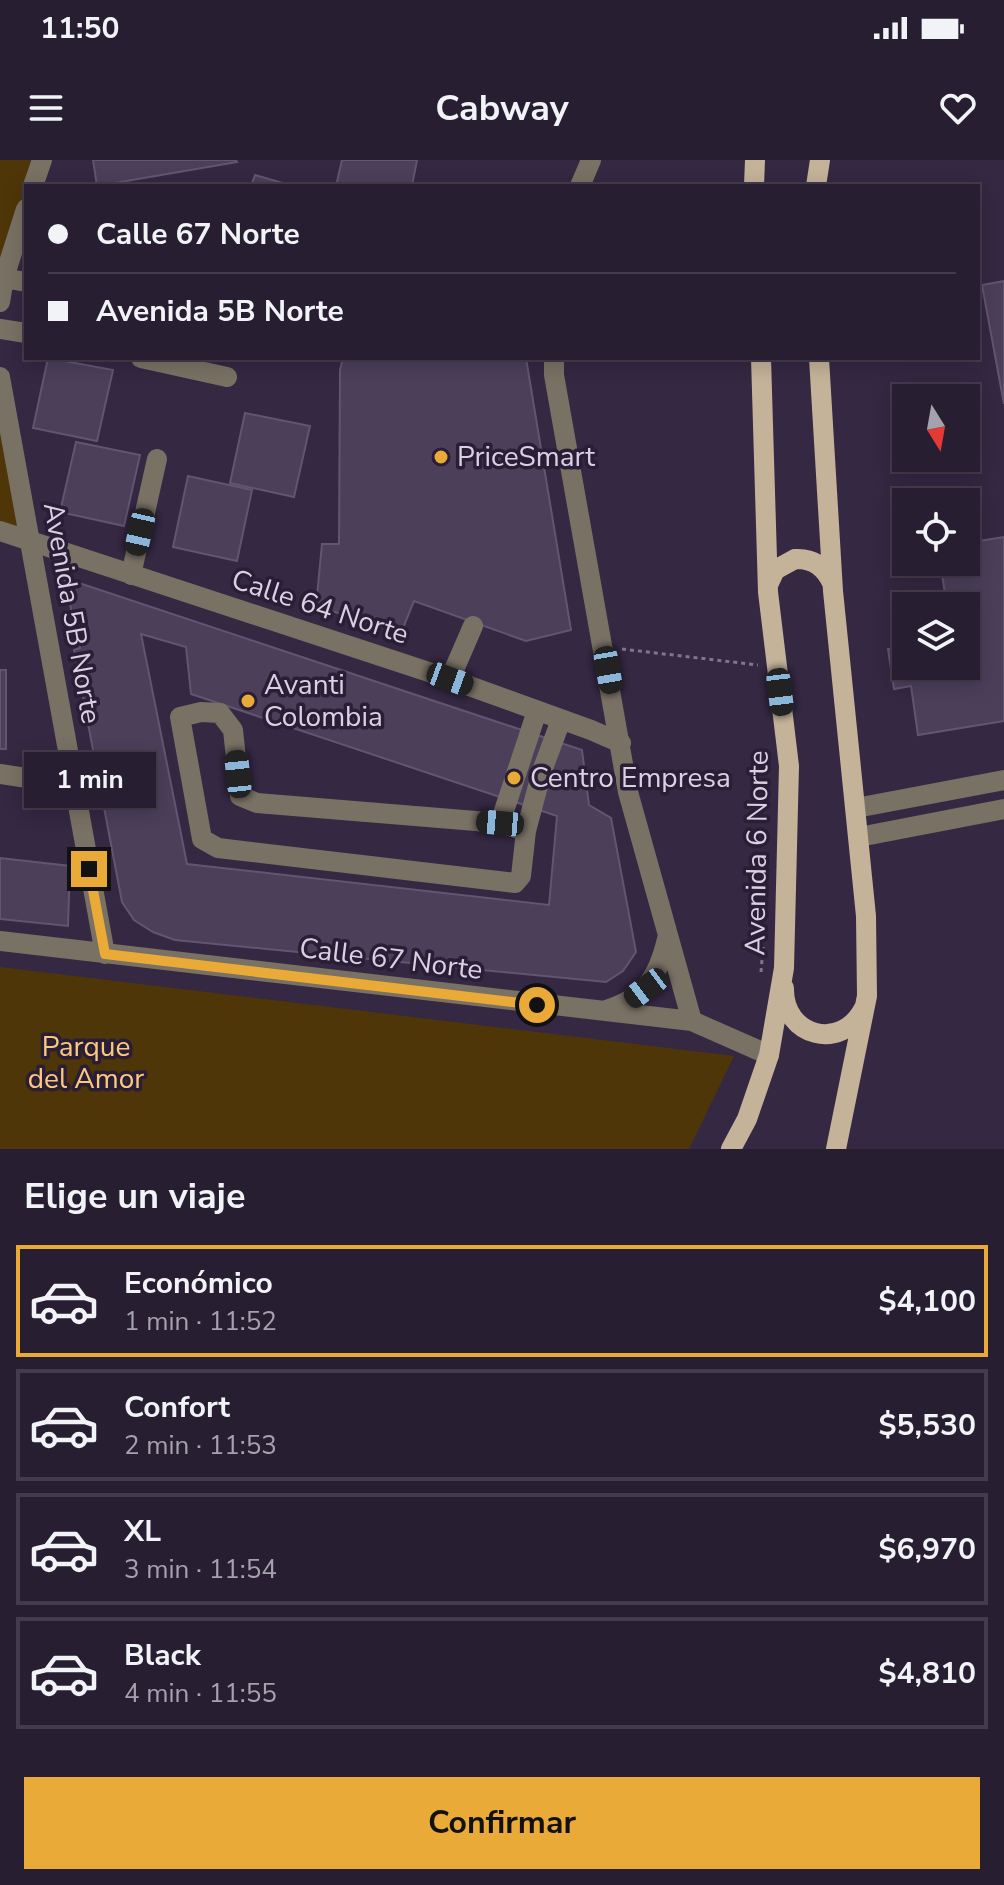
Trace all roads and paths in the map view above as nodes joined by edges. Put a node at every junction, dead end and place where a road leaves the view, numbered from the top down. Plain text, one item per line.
1 (42, 160) edge
2 (591, 160) edge
3 (755, 160) edge
4 (820, 160) edge
5 (34, 184) edge
6 (581, 184) edge
7 (754, 184) edge
8 (816, 184) edge
9 (24, 215) edge
10 (4, 278) junction
11 (24, 282) edge
12 (0, 302) edge
13 (0, 329) edge
14 (24, 333) edge
15 (150, 360) edge
16 (554, 360) edge
17 (761, 360) edge
18 (819, 360) edge
19 (0, 377) edge
20 (227, 377) dead end
21 (157, 459) dead end
22 (0, 531) edge
23 (31, 542) junction
24 (131, 575) junction
25 (833, 591) junction
26 (768, 592) junction
27 (473, 626) dead end
28 (618, 648) dead end
29 (777, 667) junction
30 (450, 679) junction
31 (537, 711) junction
32 (561, 720) junction
33 (621, 743) junction
34 (0, 774) edge
35 (1004, 780) edge
36 (73, 785) junction
37 (856, 808) junction
38 (1004, 809) edge
39 (500, 823) junction
40 (526, 831) junction
41 (859, 837) junction
42 (667, 939) junction
43 (0, 941) edge
44 (105, 954) junction
45 (784, 968) junction
46 (867, 996) junction
47 (598, 1012) junction
48 (692, 1021) junction
49 (769, 1055) junction
50 (731, 1149) edge
51 (836, 1149) edge

1 - 5 street
2 - 6 street
3 - 7 main road
4 - 8 main road
9 - 10 street
10 - 11 street
10 - 12 street
13 - 14 street
15 - 20 street
16 - 33 street
17 - 26 main road, Avenida 6 Norte
18 - 25 main road
19 - 23 street, Avenida 5B Norte
21 - 24 street
22 - 23 street, Calle 64 Norte
23 - 24 street, Calle 64 Norte
23 - 36 street, Avenida 5B Norte
24 - 30 street, Calle 64 Norte
25 - 26 main road
25 - 37 main road
26 - 29 main road, Avenida 6 Norte
27 - 30 street
28 - 29 path
29 - 45 main road, Avenida 6 Norte
30 - 31 street, Calle 64 Norte
31 - 32 street, Calle 64 Norte
31 - 39 street
32 - 33 street, Calle 64 Norte
32 - 40 street
33 - 42 street
34 - 36 street
35 - 37 street
36 - 44 street, Avenida 5B Norte
37 - 41 main road
38 - 41 street
39 - 40 street
39 - 40 street
41 - 46 main road
42 - 47 street
42 - 48 street
43 - 44 street, Calle 67 Norte
44 - 47 street, Calle 67 Norte
45 - 46 main road
45 - 49 main road, Avenida 6 Norte
46 - 51 main road
47 - 48 street, Calle 67 Norte
48 - 49 street, Calle 67 Norte
49 - 50 main road, Avenida 6 Norte

